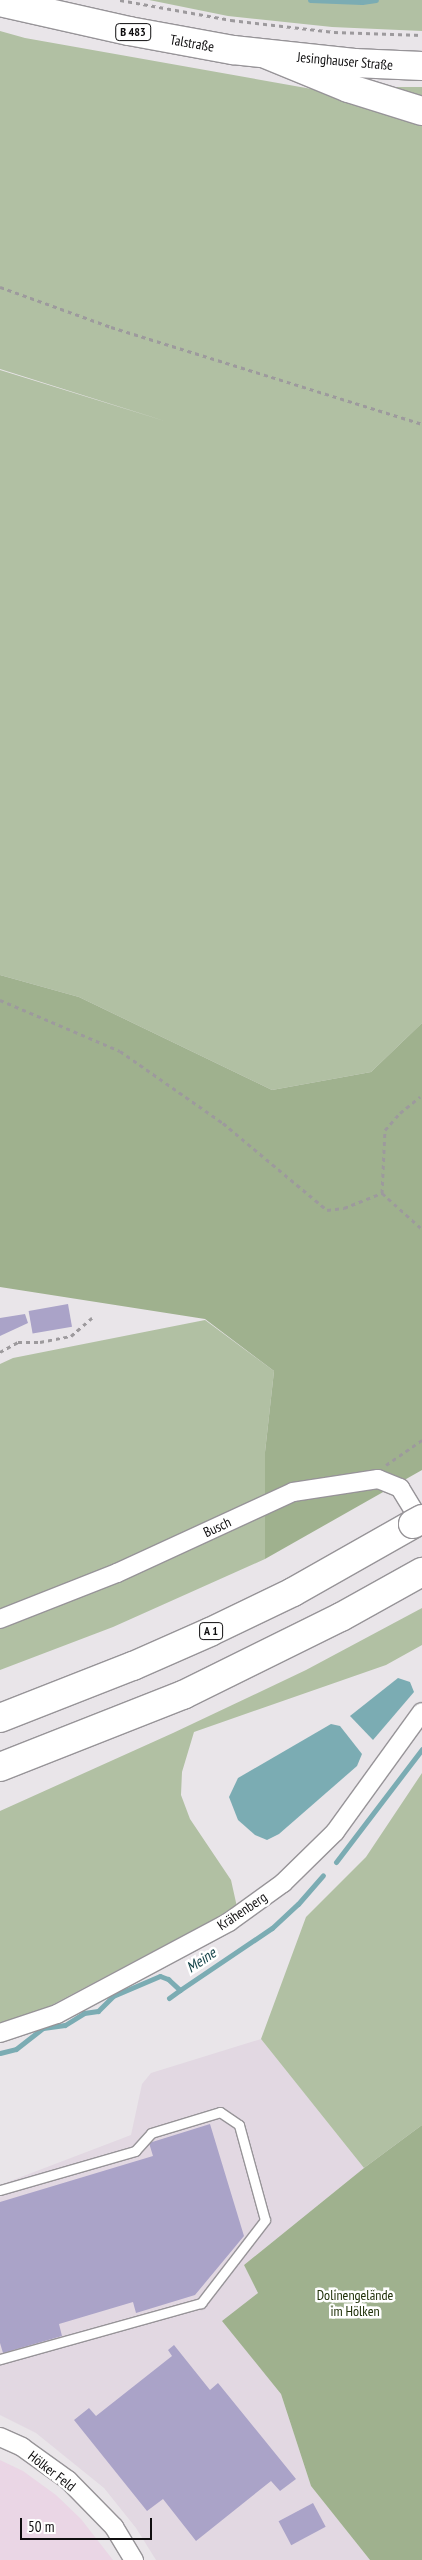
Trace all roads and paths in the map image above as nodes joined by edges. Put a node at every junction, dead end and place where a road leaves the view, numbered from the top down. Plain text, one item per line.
1 (120, 0) edge
2 (0, 2) edge
3 (422, 35) edge
4 (268, 55) junction
5 (422, 66) edge
6 (422, 111) edge
7 (0, 287) edge
8 (422, 424) edge
9 (0, 1000) edge
10 (420, 1097) dead end
11 (382, 1193) junction
12 (422, 1229) edge
13 (92, 1318) dead end
14 (0, 1352) edge
15 (422, 1440) edge
16 (363, 1481) junction
17 (419, 1522) edge
18 (422, 1572) edge
19 (0, 1619) edge
20 (422, 1712) edge
21 (0, 1718) edge
22 (0, 1767) edge
23 (0, 2033) edge
24 (0, 2190) edge
25 (0, 2358) edge
26 (0, 2438) edge
27 (134, 2560) edge

1 - 3 path
2 - 4 main road, Talstraße / B 483
4 - 5 main road, Jesinghauser Straße / B 483
4 - 6 main road
7 - 8 path
9 - 11 path
10 - 11 path
11 - 12 path
13 - 14 path
15 - 16 path
16 - 17 street, Busch
16 - 19 street, Busch
17 - 21 main road, A 1
18 - 22 main road
20 - 23 street, Krähenberg
24 - 25 lane
26 - 27 street, Hölker Feld

